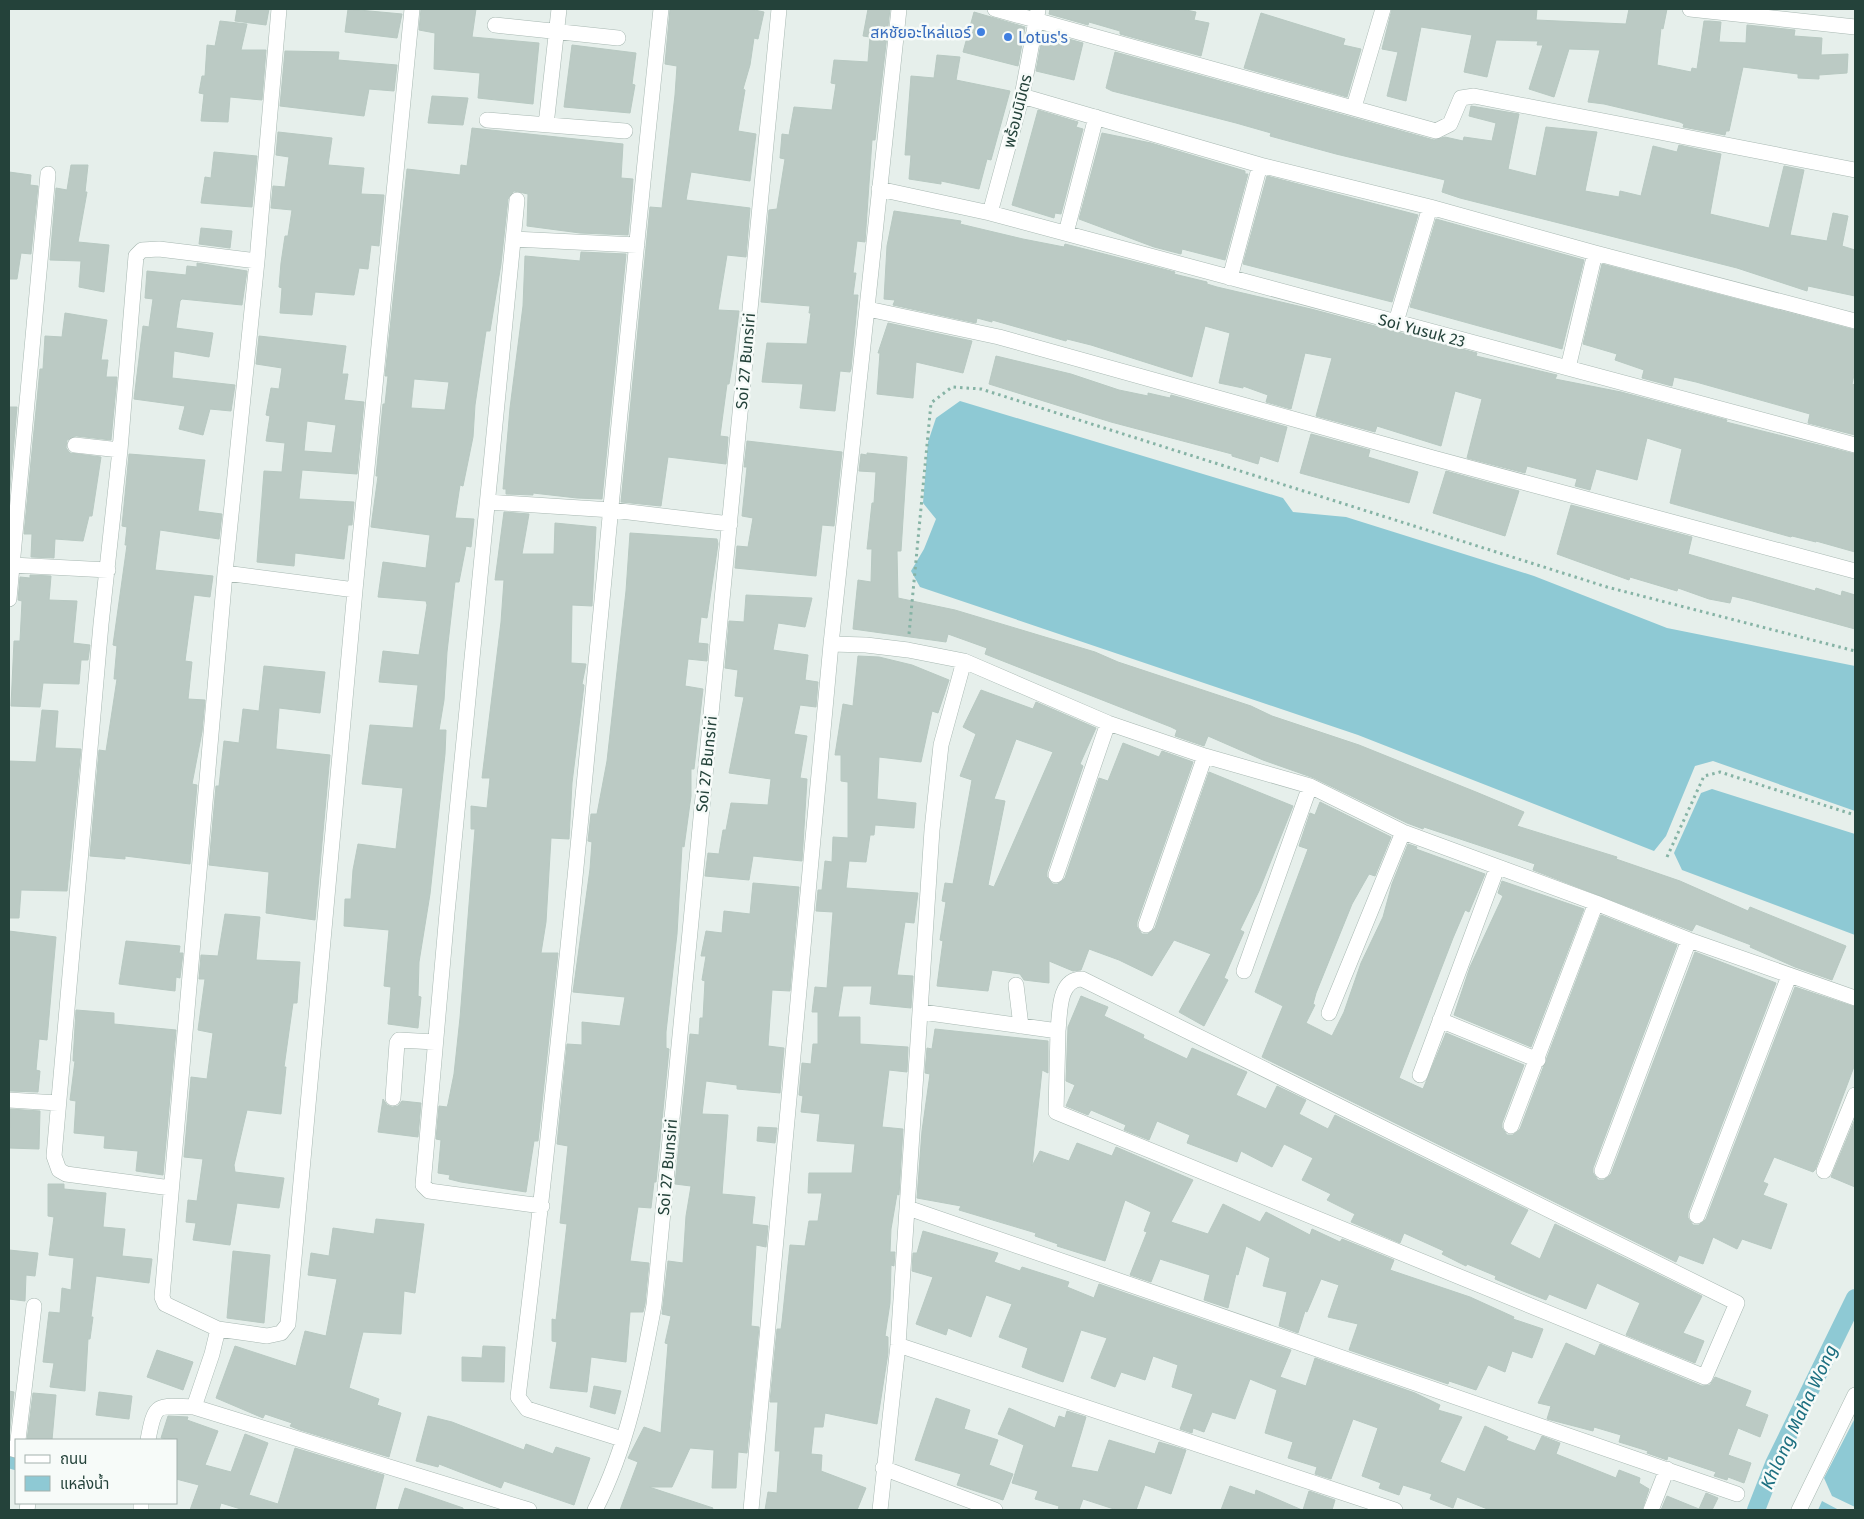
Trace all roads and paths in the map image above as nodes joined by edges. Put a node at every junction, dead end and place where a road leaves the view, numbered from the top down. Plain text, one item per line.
1 (279, 9) edge
2 (412, 9) edge
3 (559, 9) edge
4 (661, 9) edge
5 (779, 9) edge
6 (899, 9) edge
7 (995, 9) edge
8 (1383, 9) edge
9 (1690, 9) edge
10 (1037, 14) edge
11 (495, 24) dead end
12 (1855, 27) edge
13 (557, 31) junction
14 (618, 38) dead end
15 (1022, 96) junction
16 (1354, 107) junction
17 (1096, 117) junction
18 (487, 120) dead end
19 (546, 125) junction
20 (625, 131) dead end
21 (1260, 164) junction
22 (1855, 170) edge
23 (48, 174) dead end
24 (879, 190) junction
25 (517, 200) dead end
26 (1430, 207) junction
27 (990, 212) junction
28 (1066, 233) junction
29 (514, 239) junction
30 (636, 245) junction
31 (1595, 254) junction
32 (257, 261) junction
33 (1230, 278) junction
34 (868, 309) junction
35 (1855, 321) edge
36 (1396, 322) junction
37 (1568, 368) junction
38 (75, 445) dead end
39 (1855, 445) edge
40 (120, 450) junction
41 (488, 502) junction
42 (612, 510) junction
43 (730, 524) junction
44 (12, 565) junction
45 (108, 570) junction
46 (1855, 571) edge
47 (225, 573) junction
48 (355, 590) junction
49 (9, 599) edge
50 (831, 644) junction
51 (908, 650) junction
52 (1855, 650) edge
53 (964, 661) junction
54 (1108, 722) junction
55 (1205, 756) junction
56 (1310, 786) junction
57 (1855, 815) edge
58 (1403, 832) junction
59 (1667, 858) dead end
60 (1497, 868) junction
61 (1056, 875) dead end
62 (1596, 903) junction
63 (1146, 924) dead end
64 (1689, 940) junction
65 (1244, 971) dead end
66 (1788, 976) junction
67 (1016, 985) dead end
68 (1855, 998) edge
69 (922, 1012) junction
70 (1329, 1012) dead end
71 (1440, 1020) junction
72 (1021, 1026) junction
73 (1058, 1031) junction
74 (435, 1042) junction
75 (1538, 1060) junction
76 (1420, 1075) dead end
77 (1855, 1095) edge
78 (393, 1098) dead end
79 (9, 1100) edge
80 (58, 1103) junction
81 (1511, 1126) dead end
82 (1602, 1171) dead end
83 (1824, 1171) dead end
84 (171, 1188) junction
85 (542, 1206) junction
86 (908, 1208) junction
87 (1697, 1216) dead end
88 (34, 1306) dead end
89 (218, 1329) junction
90 (898, 1345) junction
91 (1855, 1395) edge
92 (194, 1407) junction
93 (18, 1439) edge
94 (148, 1439) edge
95 (622, 1439) junction
96 (883, 1468) junction
97 (1668, 1470) junction
98 (1737, 1494) dead end
99 (752, 1506) edge
100 (530, 1510) edge
101 (594, 1510) edge
102 (880, 1510) edge
103 (995, 1510) edge
104 (1395, 1510) edge
105 (1651, 1510) edge
106 (1799, 1510) edge

1 - 32 street
2 - 48 street
3 - 13 street
4 - 30 street
5 - 43 street, Soi 27 Bunsiri
6 - 24 street
7 - 10 street
8 - 16 street
9 - 12 street
10 - 15 street, พร้อมนิมิตร
10 - 16 street
11 - 13 street
13 - 14 street
13 - 19 street
15 - 17 street
15 - 27 street, พร้อมนิมิตร
16 - 22 street
17 - 21 street
17 - 28 street
18 - 19 street
19 - 20 street
21 - 26 street
21 - 33 street
23 - 44 street
24 - 27 street, Soi Yusuk 23
24 - 34 street
25 - 29 street
26 - 31 street
26 - 36 street
27 - 28 street, Soi Yusuk 23
28 - 33 street, Soi Yusuk 23
29 - 30 street
29 - 41 street
30 - 42 street
31 - 35 street
31 - 37 street
32 - 40 street
32 - 47 street
33 - 36 street, Soi Yusuk 23
34 - 46 street
34 - 50 street
36 - 37 street, Soi Yusuk 23
37 - 39 street, Soi Yusuk 23
38 - 40 street
40 - 45 street
41 - 42 street
41 - 74 street
42 - 43 street
42 - 85 street
43 - 95 street, Soi 27 Bunsiri
44 - 45 street
44 - 49 street
45 - 80 street
47 - 48 street
47 - 84 street
48 - 89 street
50 - 51 street
50 - 99 street
51 - 52 path
51 - 53 street
53 - 54 street
53 - 69 street
54 - 55 street
54 - 61 street
55 - 56 street
55 - 63 street
56 - 58 street
56 - 65 street
57 - 59 path
58 - 60 street
58 - 70 street
60 - 62 street
60 - 71 street
62 - 64 street
62 - 75 street
64 - 66 street
64 - 82 street
66 - 68 street
66 - 87 street
67 - 72 street
69 - 72 street
69 - 86 street
71 - 75 street
71 - 76 street
72 - 73 street
73 - 73 street
74 - 78 street
74 - 85 street
75 - 81 street
77 - 83 street
79 - 80 street
80 - 84 street
84 - 89 street
85 - 95 street
86 - 90 street
86 - 97 street
88 - 93 street
89 - 92 street
90 - 96 street
90 - 104 street
91 - 106 street
92 - 94 street
92 - 100 street
95 - 101 street, Soi 27 Bunsiri
96 - 102 street
96 - 103 street
97 - 98 street
97 - 105 street

